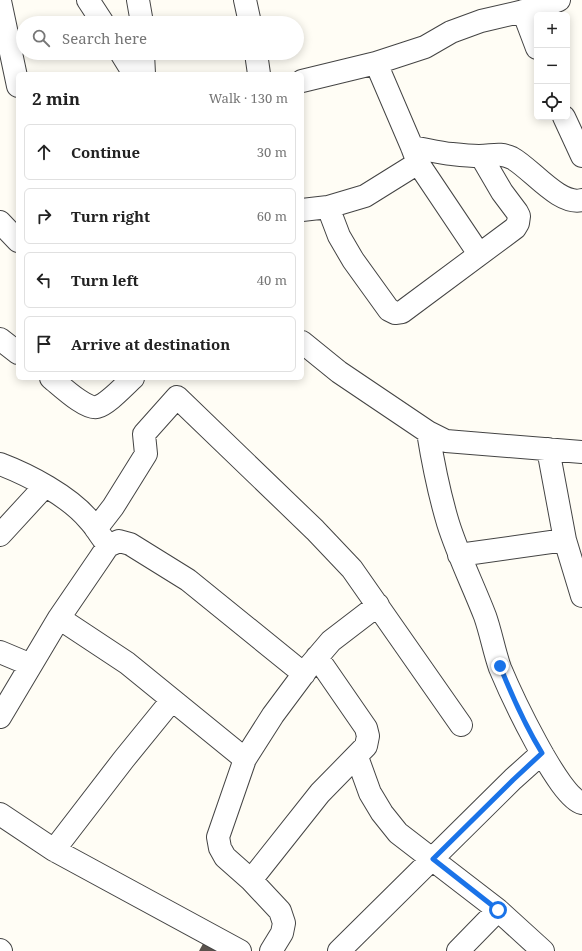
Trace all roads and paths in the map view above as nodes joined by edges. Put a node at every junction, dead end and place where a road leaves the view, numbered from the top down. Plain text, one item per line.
1 (88, 0) edge
2 (138, 0) edge
3 (246, 0) edge
4 (0, 1) edge
5 (540, 4) edge
6 (98, 16) edge
7 (141, 16) edge
8 (249, 16) edge
9 (125, 60) edge
10 (143, 60) edge
11 (257, 60) edge
12 (376, 63) junction
13 (133, 72) edge
14 (144, 72) edge
15 (259, 72) edge
16 (16, 77) edge
17 (304, 81) edge
18 (565, 120) edge
19 (415, 155) junction
20 (481, 156) junction
21 (582, 156) edge
22 (582, 200) edge
23 (328, 207) junction
24 (304, 210) edge
25 (0, 222) edge
26 (16, 239) edge
27 (479, 254) junction
28 (0, 338) edge
29 (304, 344) edge
30 (16, 351) edge
31 (54, 380) edge
32 (131, 380) edge
33 (428, 432) junction
34 (548, 449) junction
35 (582, 452) edge
36 (0, 464) edge
37 (45, 486) junction
38 (0, 535) edge
39 (102, 538) junction
40 (565, 540) junction
41 (459, 555) junction
42 (582, 596) edge
43 (378, 605) junction
44 (59, 618) junction
45 (0, 652) edge
46 (31, 665) junction
47 (311, 666) junction
48 (172, 700) junction
49 (0, 717) edge
50 (460, 725) dead end
51 (542, 753) junction
52 (357, 757) junction
53 (245, 759) junction
54 (582, 803) edge
55 (0, 814) edge
56 (54, 850) junction
57 (433, 859) junction
58 (251, 880) junction
59 (498, 910) junction
60 (240, 951) edge
61 (271, 951) edge
62 (339, 951) edge
63 (458, 951) edge
64 (543, 951) edge

1 - 6 street
2 - 7 street
3 - 8 street
4 - 16 street
5 - 12 street
9 - 13 street
10 - 14 street
11 - 15 street
12 - 17 street
12 - 19 street
18 - 21 street
19 - 20 street
19 - 23 street
19 - 27 street
20 - 22 street
20 - 27 street
23 - 24 street
23 - 27 street
25 - 26 street
28 - 30 street
29 - 33 street
31 - 32 street
33 - 34 street
33 - 41 street
34 - 35 street
34 - 40 street
36 - 37 street
37 - 38 street
37 - 39 street
39 - 43 street
39 - 44 street
39 - 47 street
40 - 41 street
40 - 42 street
41 - 51 street
43 - 47 street
43 - 50 street
44 - 46 street
44 - 48 street
45 - 46 street
46 - 49 street
47 - 52 street
47 - 53 street
48 - 53 street
48 - 56 street
51 - 54 street
51 - 57 street
52 - 57 street
52 - 58 street
53 - 58 street
55 - 56 street
56 - 60 street
57 - 59 street
57 - 62 street
58 - 61 street
59 - 63 street
59 - 64 street

